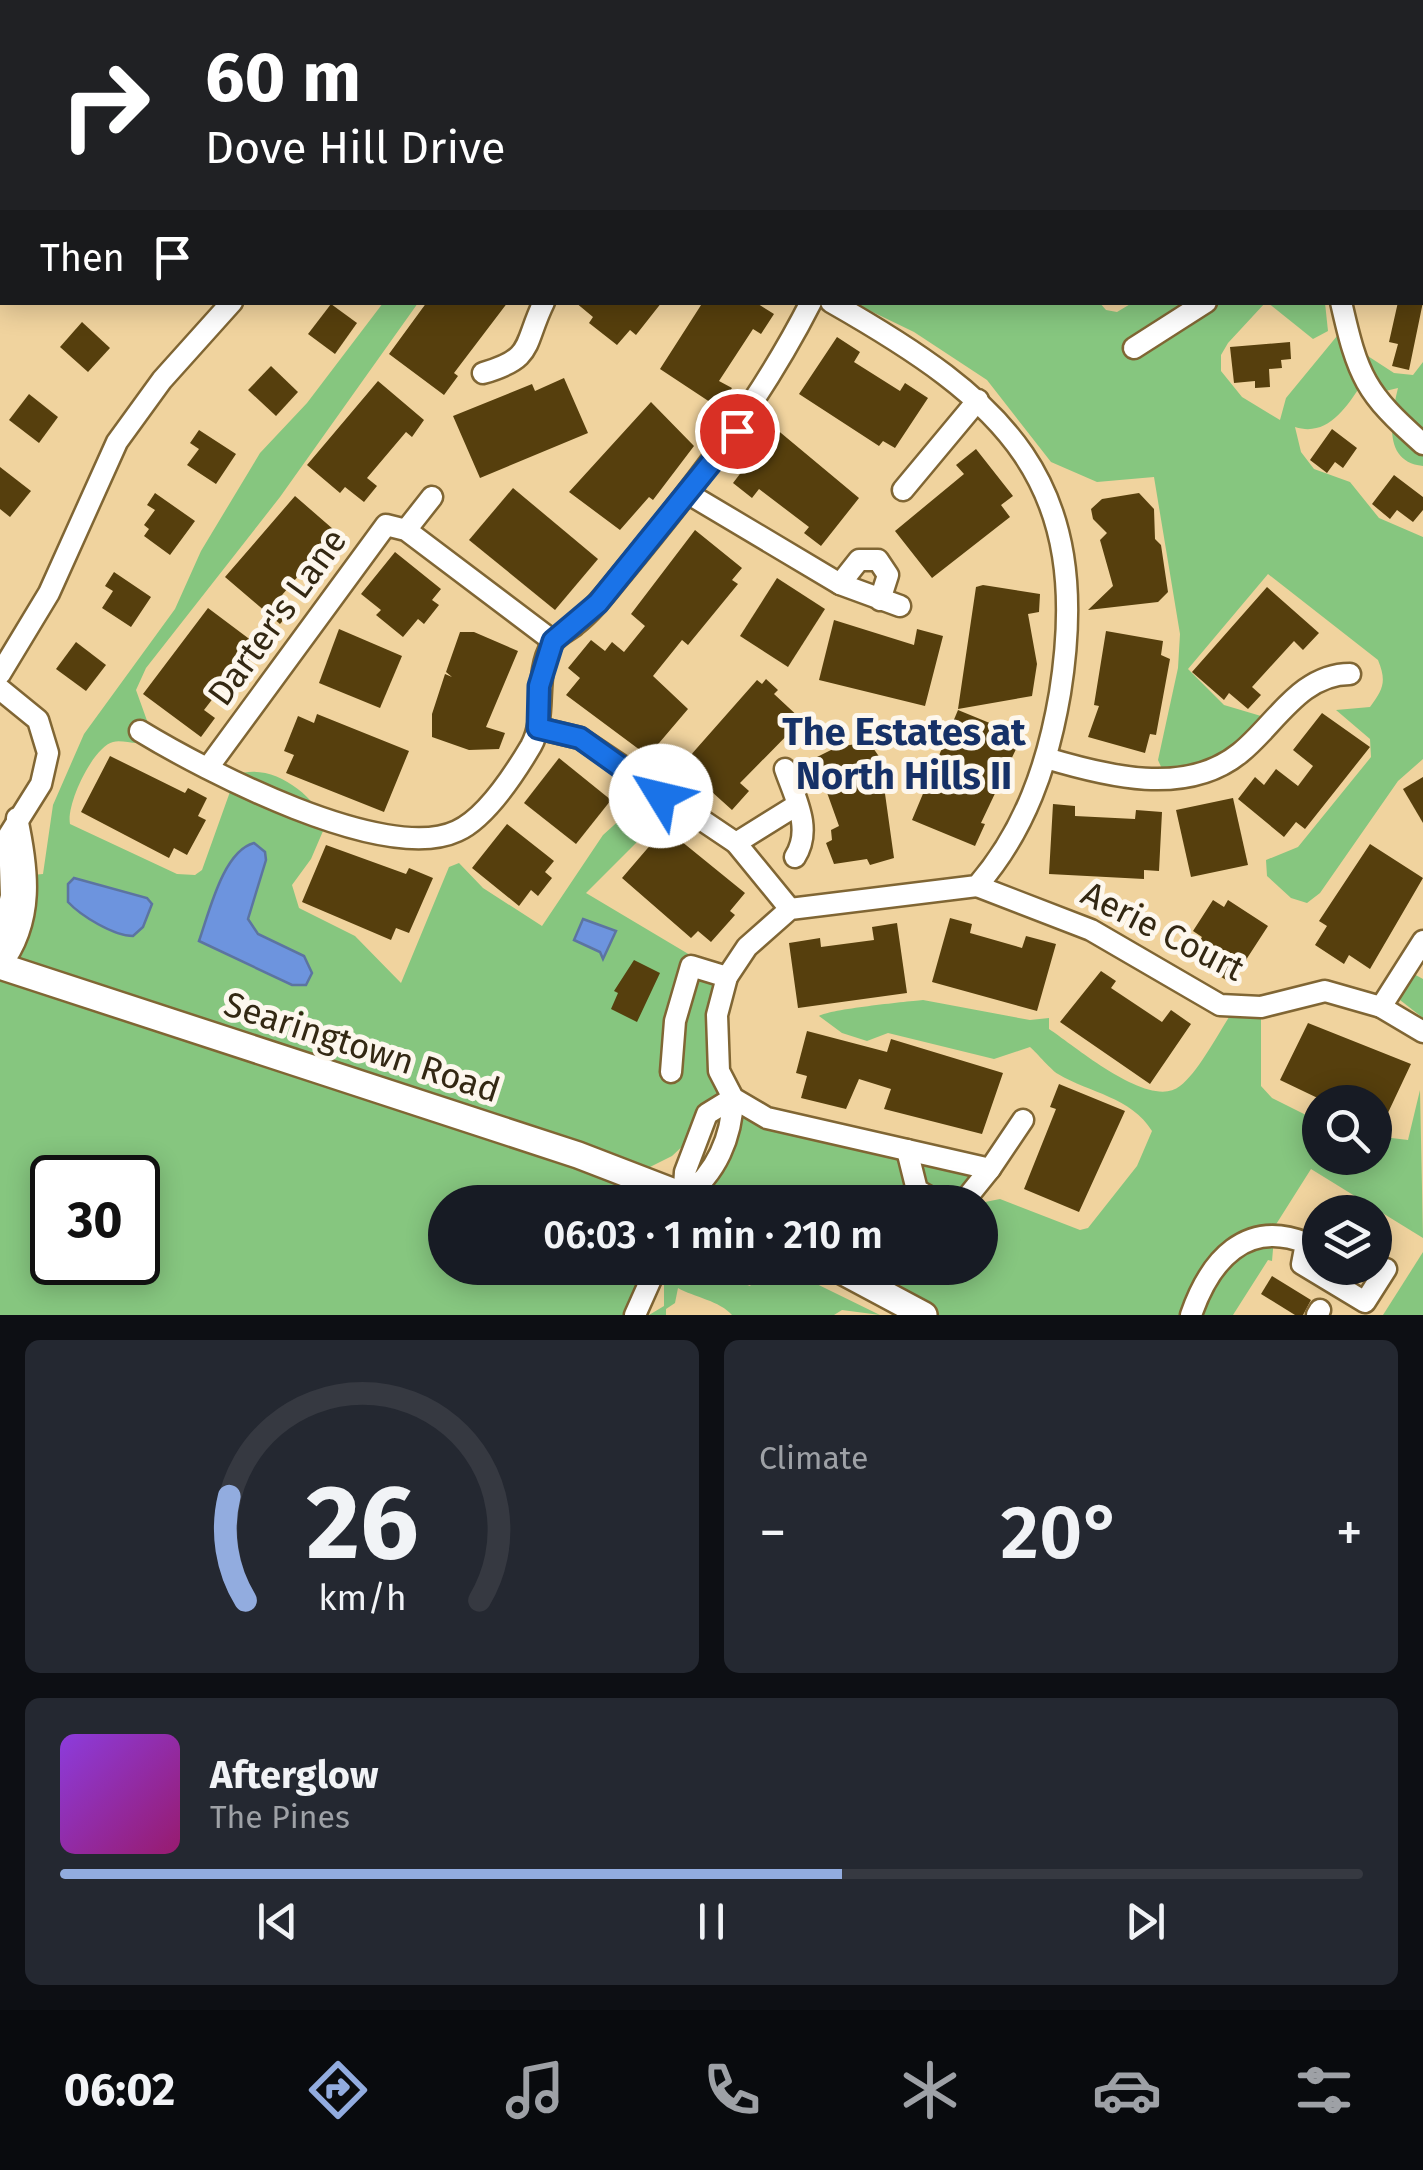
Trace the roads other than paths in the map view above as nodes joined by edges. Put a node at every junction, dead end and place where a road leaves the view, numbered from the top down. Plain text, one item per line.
1 (229, 305) edge
2 (543, 305) edge
3 (808, 305) edge
4 (836, 305) edge
5 (1201, 305) edge
6 (1342, 305) edge
7 (1134, 348) dead end
8 (482, 373) dead end
9 (978, 400) junction
10 (1423, 444) edge
11 (903, 490) dead end
12 (689, 494) junction
13 (432, 497) dead end
14 (406, 530) junction
15 (840, 584) junction
16 (553, 641) junction
17 (0, 674) edge
18 (1350, 674) dead end
19 (0, 690) edge
20 (538, 728) junction
21 (140, 731) dead end
22 (1046, 758) junction
23 (210, 765) junction
24 (785, 769) dead end
25 (797, 805) junction
26 (8, 819) edge
27 (736, 843) junction
28 (795, 857) dead end
29 (976, 886) junction
30 (790, 909) junction
31 (1423, 941) edge
32 (0, 942) edge
33 (0, 966) edge
34 (727, 977) junction
35 (1381, 1007) junction
36 (1423, 1032) edge
37 (671, 1072) dead end
38 (733, 1098) junction
39 (1023, 1120) dead end
40 (907, 1150) junction
41 (990, 1169) junction
42 (652, 1185) edge
43 (703, 1185) edge
44 (1302, 1242) edge
45 (648, 1285) edge
46 (868, 1285) edge
47 (1337, 1285) edge
48 (1376, 1285) edge
49 (635, 1315) edge
50 (924, 1315) edge
51 (1191, 1315) edge

1 - 17 street
2 - 8 street
3 - 12 street
4 - 9 street
5 - 7 street
6 - 10 street
9 - 11 street
9 - 22 street
12 - 15 street
12 - 16 street
13 - 14 street
14 - 16 street
14 - 23 street, Darter's Lane
15 - 15 street
16 - 20 street
18 - 22 street
19 - 26 street
20 - 23 street
20 - 27 street
21 - 23 street
22 - 29 street
24 - 25 street
25 - 27 street
25 - 28 street
26 - 32 street
26 - 33 street
27 - 30 street
29 - 30 street
29 - 35 street, Aerie Court
30 - 34 street
31 - 35 street
33 - 42 main road, Searingtown Road
34 - 37 street
34 - 38 street
35 - 36 street, Aerie Court
38 - 40 street
38 - 43 street
39 - 41 street
40 - 41 street
40 - 41 street
44 - 51 street
45 - 49 street
46 - 50 main road
47 - 48 street

